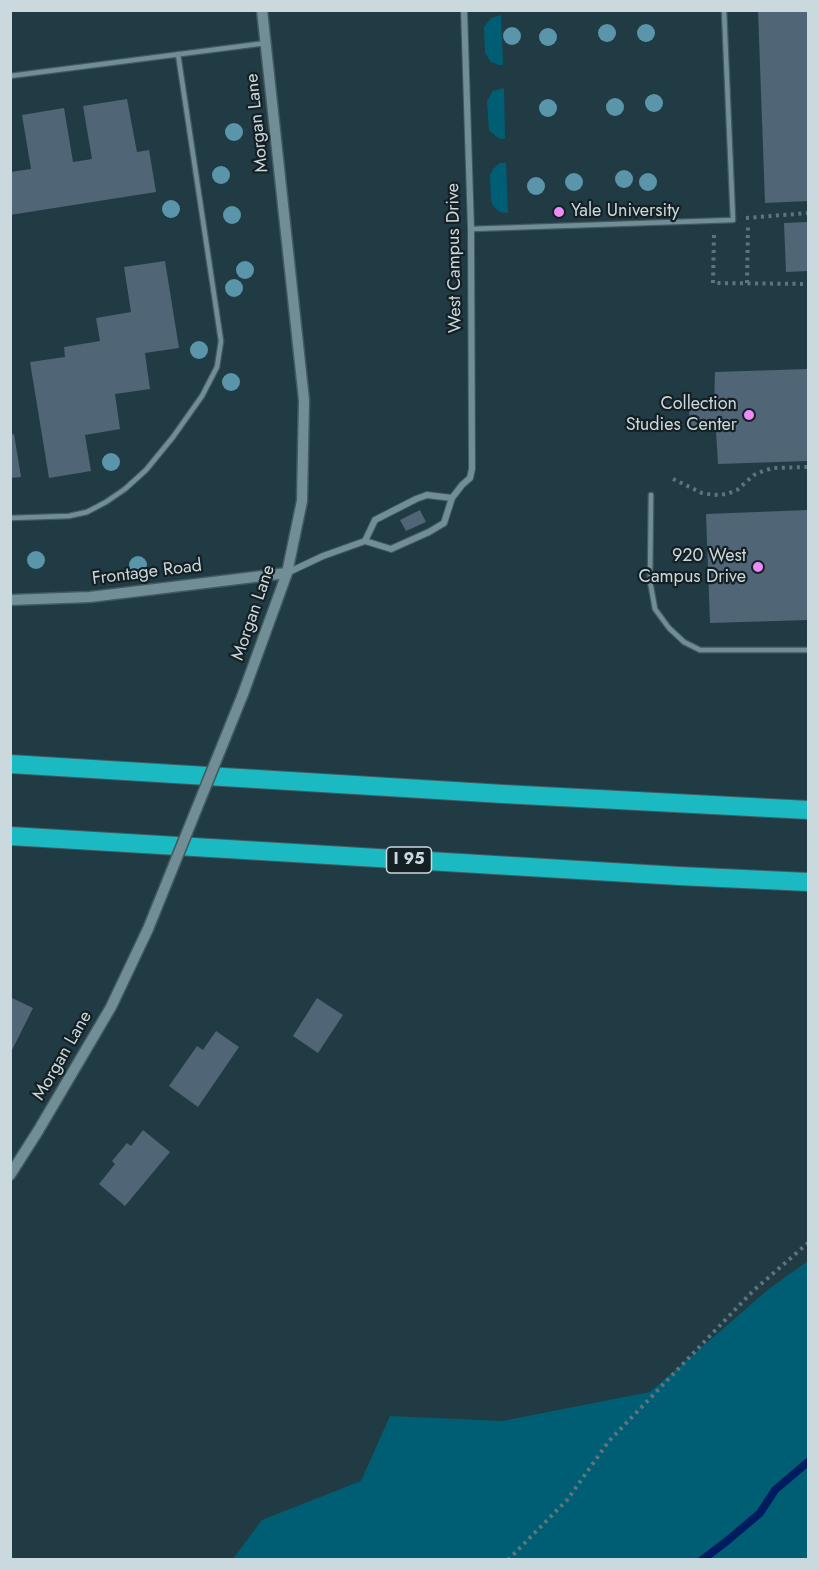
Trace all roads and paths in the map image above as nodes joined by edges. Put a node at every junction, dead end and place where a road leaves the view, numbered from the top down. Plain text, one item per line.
1 (262, 10) edge
2 (464, 10) edge
3 (724, 10) edge
4 (266, 43) junction
5 (178, 54) junction
6 (10, 76) edge
7 (808, 213) edge
8 (748, 218) junction
9 (733, 220) junction
10 (714, 221) junction
11 (471, 229) junction
12 (747, 283) junction
13 (808, 284) edge
14 (808, 467) edge
15 (674, 479) dead end
16 (651, 495) dead end
17 (452, 498) junction
18 (10, 518) edge
19 (365, 541) junction
20 (287, 573) junction
21 (10, 600) edge
22 (808, 650) edge
23 (10, 764) edge
24 (808, 810) edge
25 (10, 836) edge
26 (808, 882) edge
27 (10, 1175) edge
28 (808, 1243) edge
29 (508, 1560) edge

1 - 4 street, Morgan Lane
2 - 11 street, West Campus Drive
3 - 9 lane
4 - 5 lane
4 - 20 street, Morgan Lane
5 - 6 lane
5 - 18 lane
7 - 8 path
8 - 9 path
8 - 12 path
9 - 10 lane
10 - 11 lane
10 - 12 path
11 - 17 street, West Campus Drive
12 - 13 path
14 - 15 path
16 - 22 lane
17 - 19 street
17 - 19 street, West Campus Drive
19 - 20 street
20 - 21 street, Frontage Road
20 - 27 street, Morgan Lane, bridge
23 - 24 highway
25 - 26 highway, I 95
28 - 29 path

